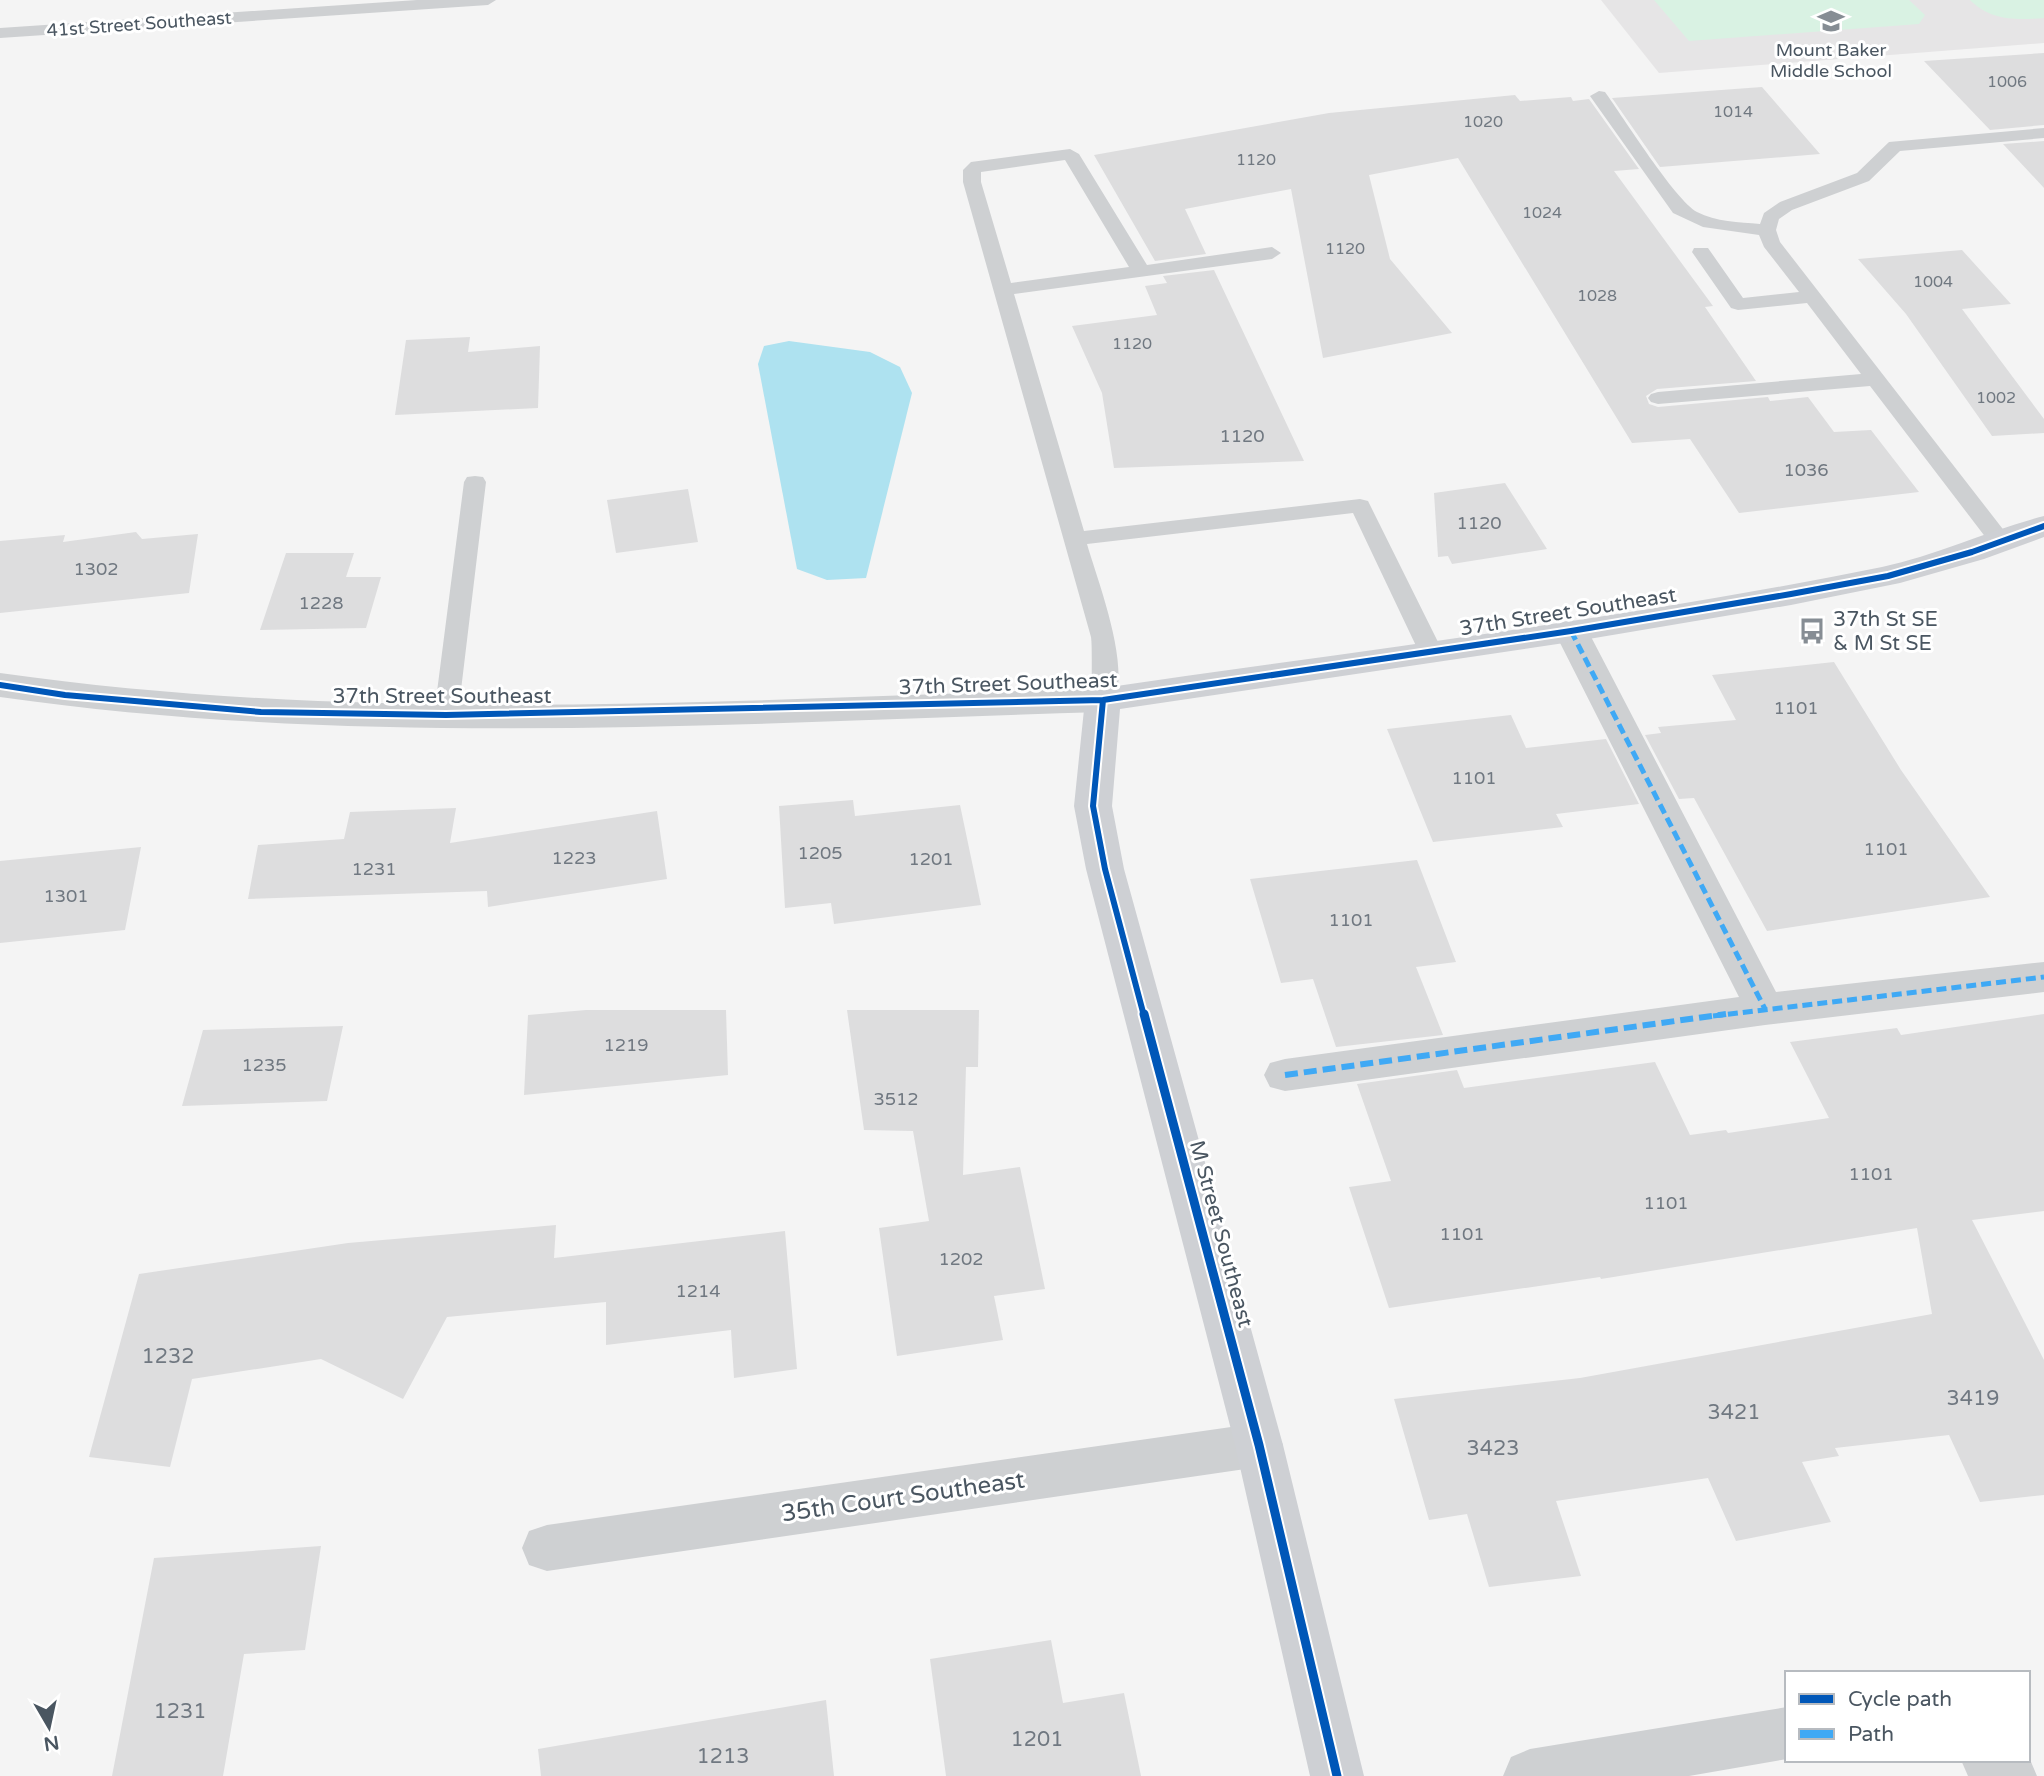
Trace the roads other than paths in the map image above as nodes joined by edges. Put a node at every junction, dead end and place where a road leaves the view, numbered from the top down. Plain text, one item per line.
1 (488, 0) edge
2 (0, 33) edge
3 (1599, 96) dead end
4 (2044, 134) edge
5 (1767, 230) junction
6 (1701, 252) dead end
7 (1272, 253) dead end
8 (1141, 271) junction
9 (1003, 290) junction
10 (1813, 297) junction
11 (1876, 379) junction
12 (1658, 398) dead end
13 (475, 482) dead end
14 (2044, 526) edge
15 (1075, 539) junction
16 (2001, 542) junction
17 (1571, 631) junction
18 (1430, 650) junction
19 (0, 685) edge
20 (1103, 700) junction
21 (446, 715) junction
22 (2044, 977) edge
23 (1765, 1009) junction
24 (1285, 1075) dead end
25 (1259, 1446) junction
26 (547, 1548) dead end
27 (1785, 1733) edge
28 (1991, 1762) edge
29 (1337, 1776) edge
30 (1530, 1776) edge
31 (2010, 1776) edge

1 - 2 lane, 41st Street Southeast
3 - 5 lane
4 - 5 lane
5 - 10 lane
6 - 10 lane
7 - 8 lane
8 - 9 lane
8 - 9 lane
9 - 15 lane
10 - 11 lane
11 - 12 lane
11 - 16 lane
13 - 21 lane
14 - 16 street, 37th Street Southeast
15 - 18 lane
15 - 20 lane
16 - 17 street, 37th Street Southeast
17 - 18 street, 37th Street Southeast
17 - 23 street
18 - 20 street, 37th Street Southeast
19 - 21 street, 37th Street Southeast
20 - 21 street, 37th Street Southeast
20 - 25 street, M Street Southeast
22 - 23 street
23 - 24 street
25 - 26 street, 35th Court Southeast
25 - 29 street, M Street Southeast
27 - 30 street
28 - 31 street

